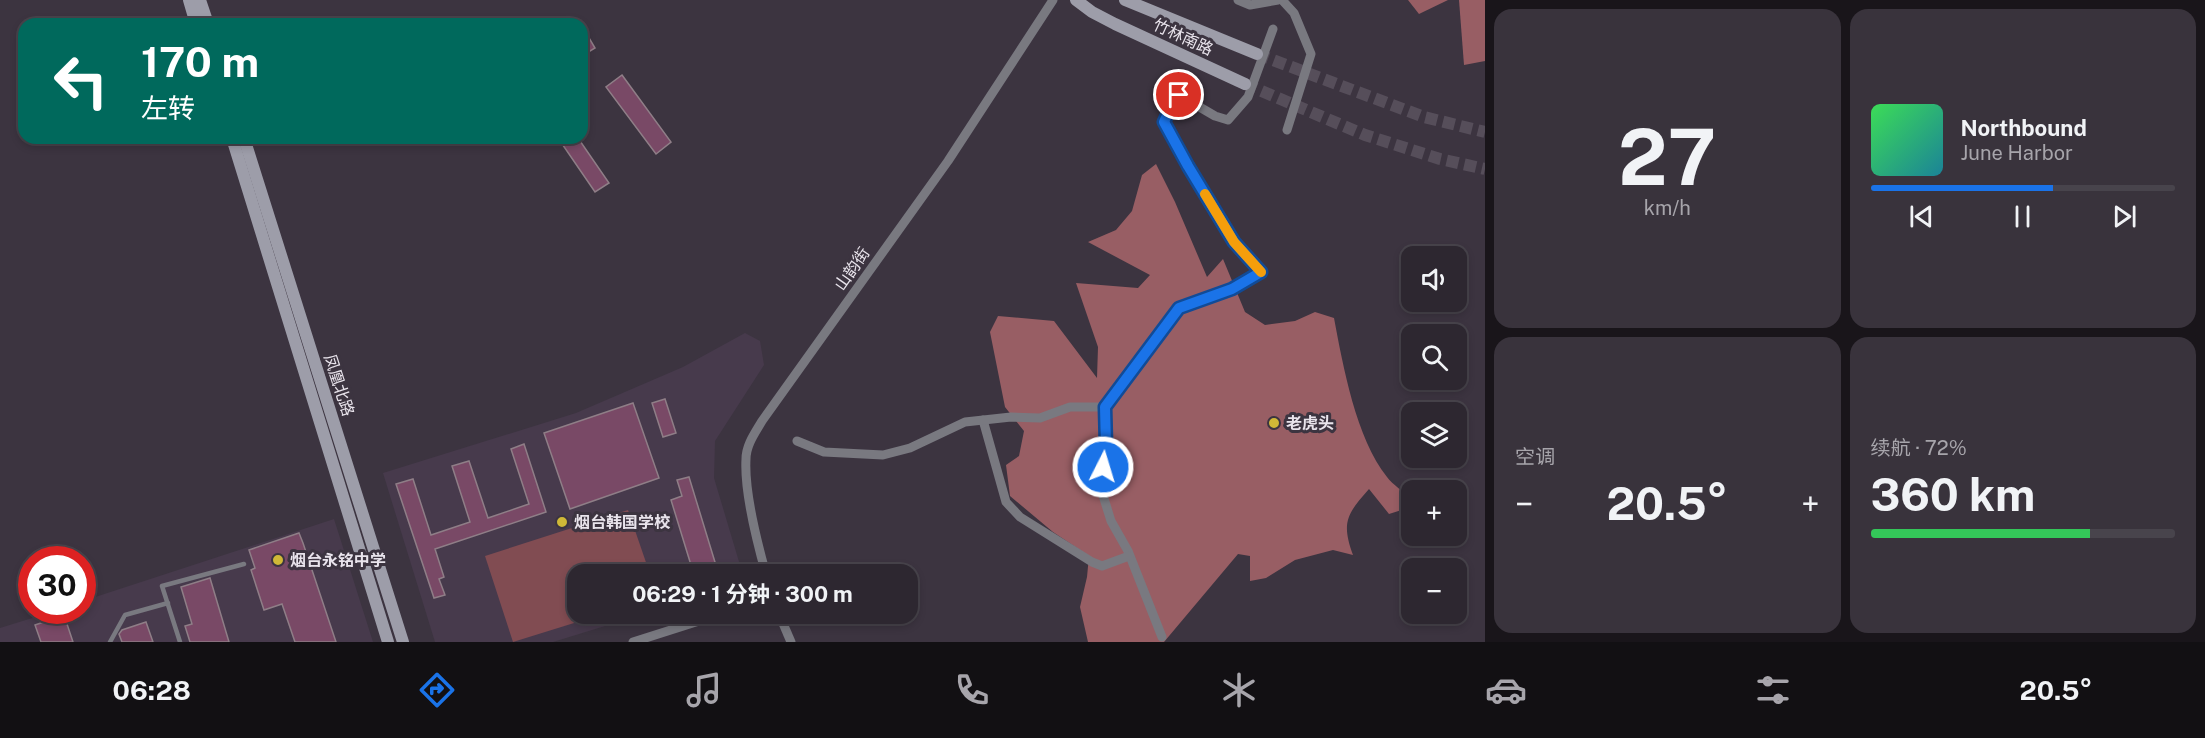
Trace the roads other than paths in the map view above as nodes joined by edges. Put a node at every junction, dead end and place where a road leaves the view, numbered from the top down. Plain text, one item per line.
1 (189, 0) edge
2 (201, 0) edge
3 (1053, 0) edge
4 (1076, 0) edge
5 (1125, 0) edge
6 (1238, 0) edge
7 (1280, 0) edge
8 (194, 18) edge
9 (206, 18) edge
10 (1273, 30) dead end
11 (1257, 54) tunnel mouth
12 (1245, 84) tunnel mouth
13 (1287, 130) dead end
14 (234, 144) edge
15 (246, 144) edge
16 (1105, 407) junction
17 (983, 420) junction
18 (797, 441) dead end
19 (1129, 556) junction
20 (244, 564) dead end
21 (764, 564) edge
22 (168, 603) junction
23 (690, 624) edge
24 (783, 624) edge
25 (1162, 638) dead end
26 (110, 642) edge
27 (180, 642) edge
28 (388, 642) edge
29 (403, 642) edge
30 (633, 642) edge
31 (791, 642) edge

1 - 8 street
2 - 9 street
3 - 21 street, 山韵街
4 - 12 street, 竹林南路
5 - 11 street, 竹林南路
6 - 7 street
7 - 13 street
10 - 16 street
14 - 28 street, 凤凰北路
15 - 29 street, 凤凰北路
16 - 17 street
16 - 19 street
17 - 18 street
17 - 19 street
19 - 25 street
20 - 22 lane
22 - 26 lane
22 - 27 lane
23 - 30 street
24 - 31 street

